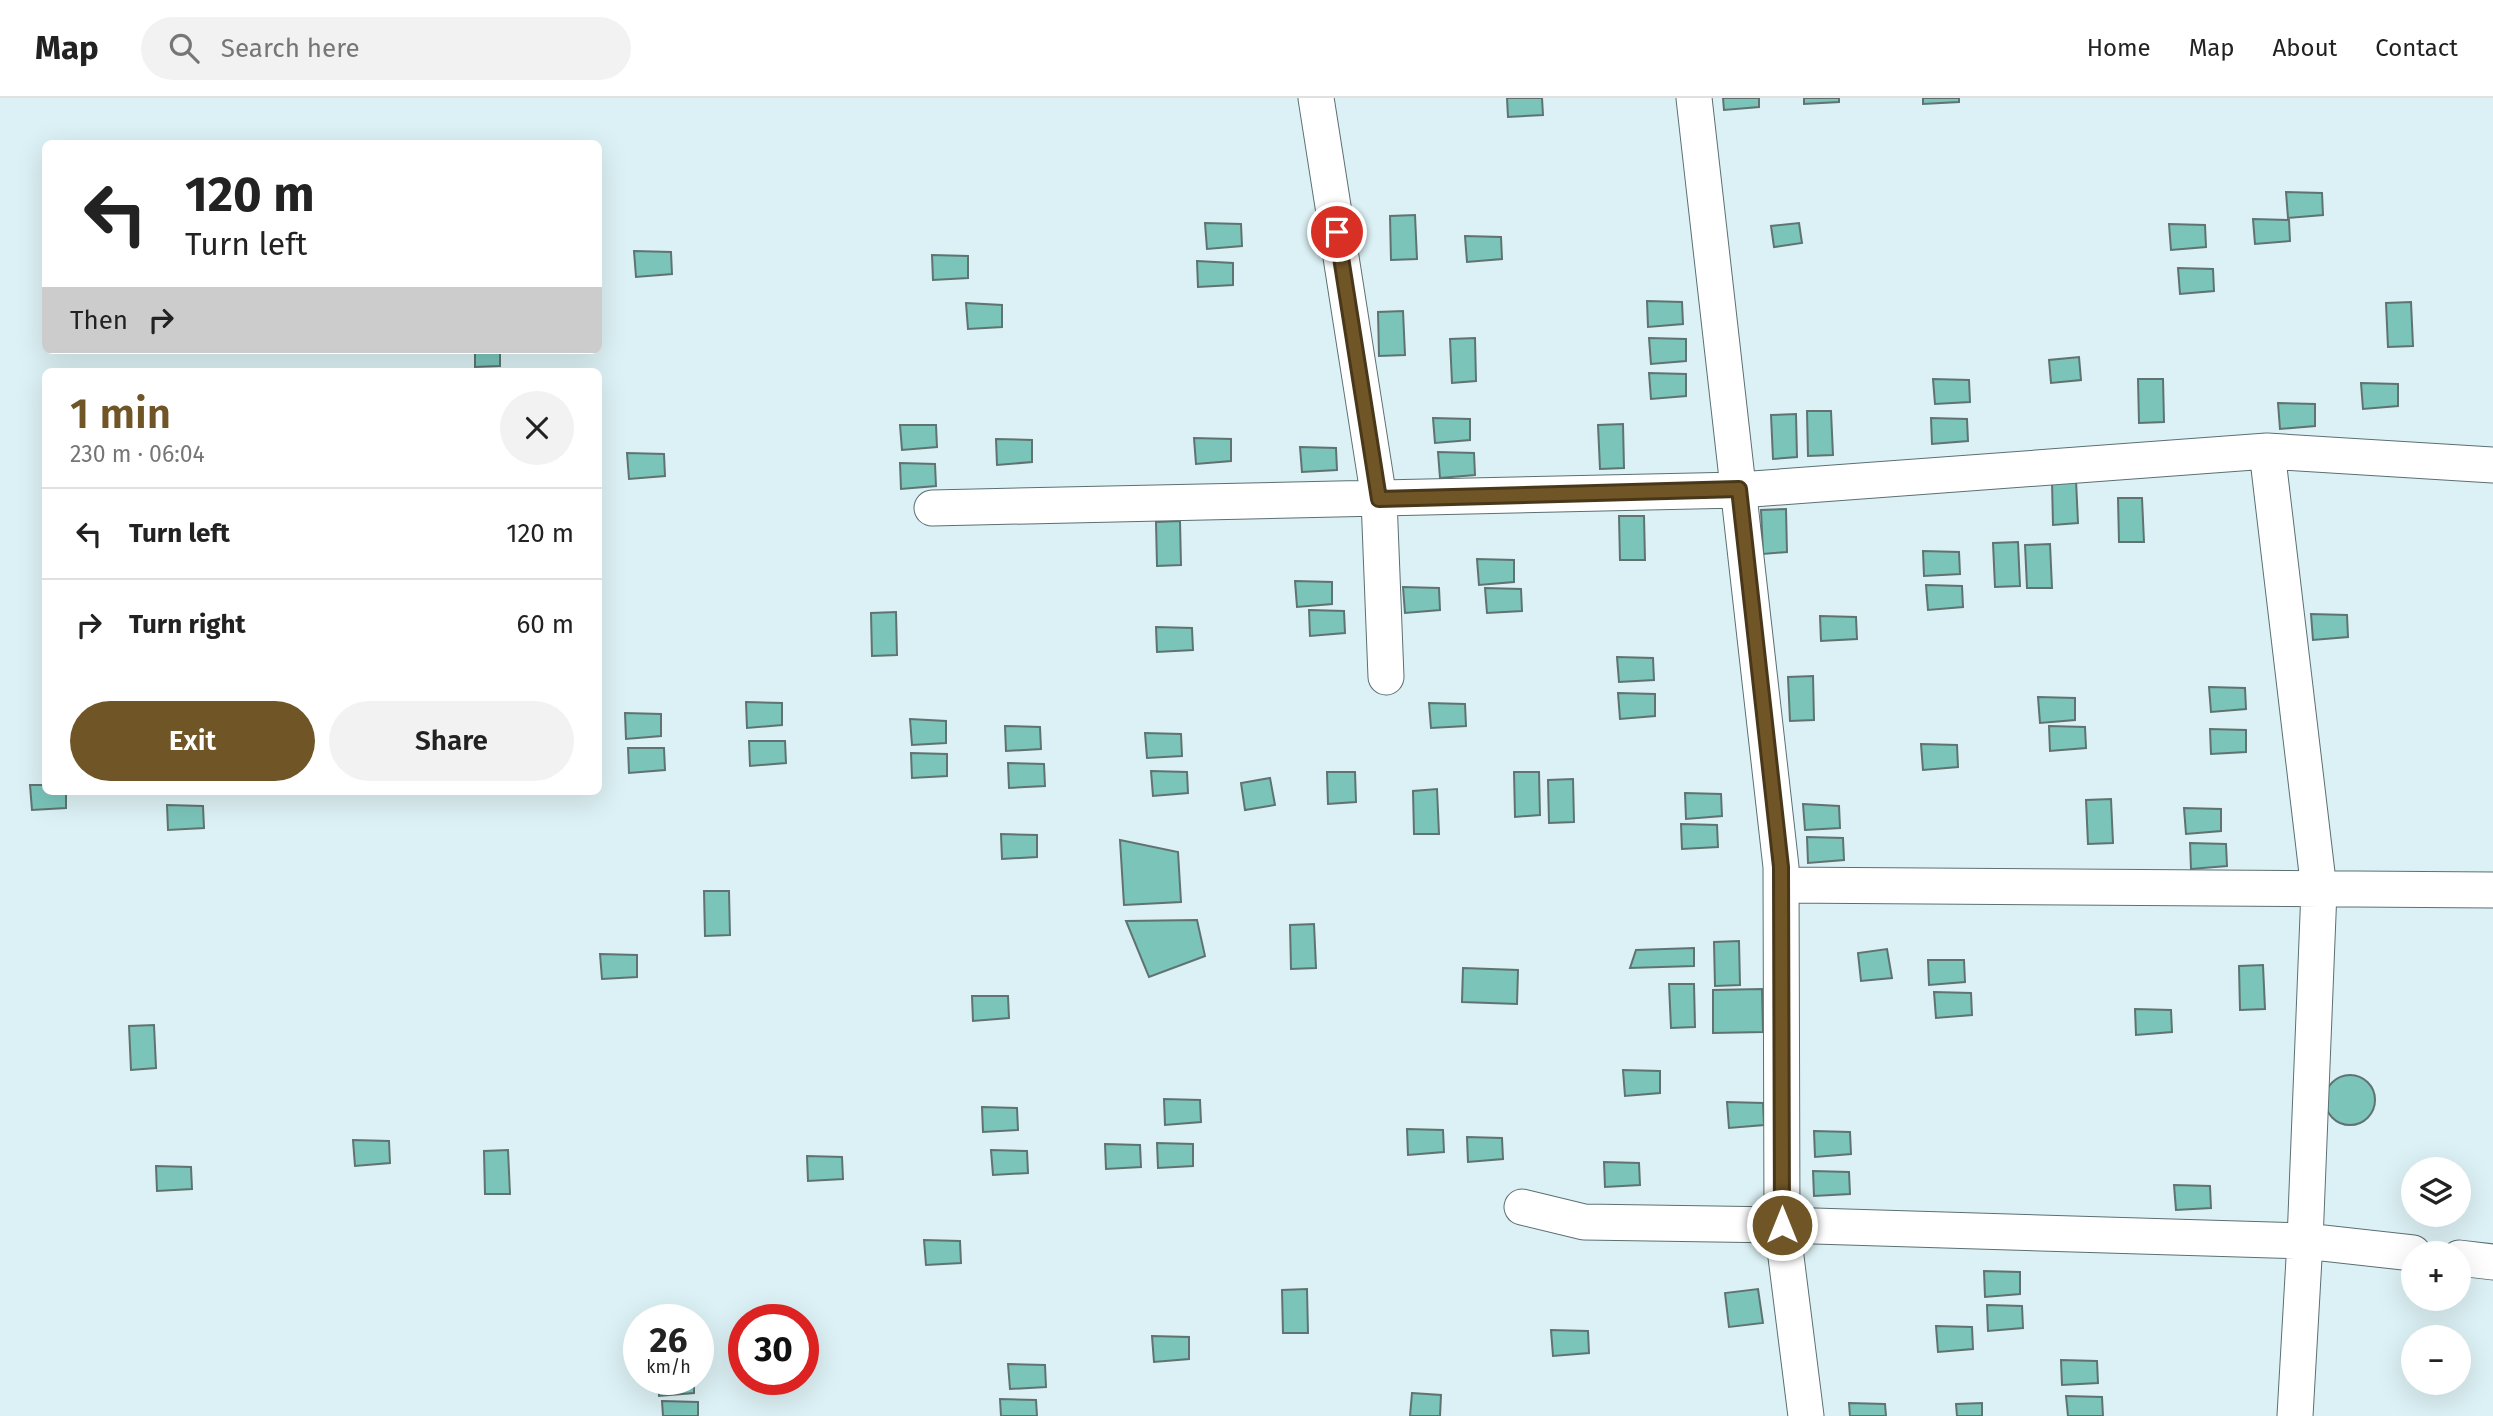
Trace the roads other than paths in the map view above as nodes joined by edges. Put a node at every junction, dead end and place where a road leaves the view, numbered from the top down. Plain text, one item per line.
1 (1317, 98) edge
2 (1694, 98) edge
3 (2267, 451) junction
4 (2493, 465) edge
5 (1739, 489) junction
6 (1379, 499) junction
7 (932, 508) dead end
8 (1386, 677) dead end
9 (1781, 886) junction
10 (2319, 890) junction
11 (2493, 890) edge
12 (1522, 1207) dead end
13 (1782, 1225) junction
14 (2305, 1241) junction
15 (2401, 1252) edge
16 (2471, 1259) edge
17 (2493, 1262) edge
18 (1806, 1416) edge
19 (2295, 1416) edge

1 - 6 street
2 - 5 street
3 - 4 street
3 - 5 street
3 - 10 street
5 - 6 street
5 - 9 street
6 - 7 street
6 - 8 street
9 - 10 street
9 - 13 street
10 - 11 street
10 - 14 street
12 - 13 street
13 - 14 street
13 - 18 street
14 - 15 street
14 - 19 street
16 - 17 street

